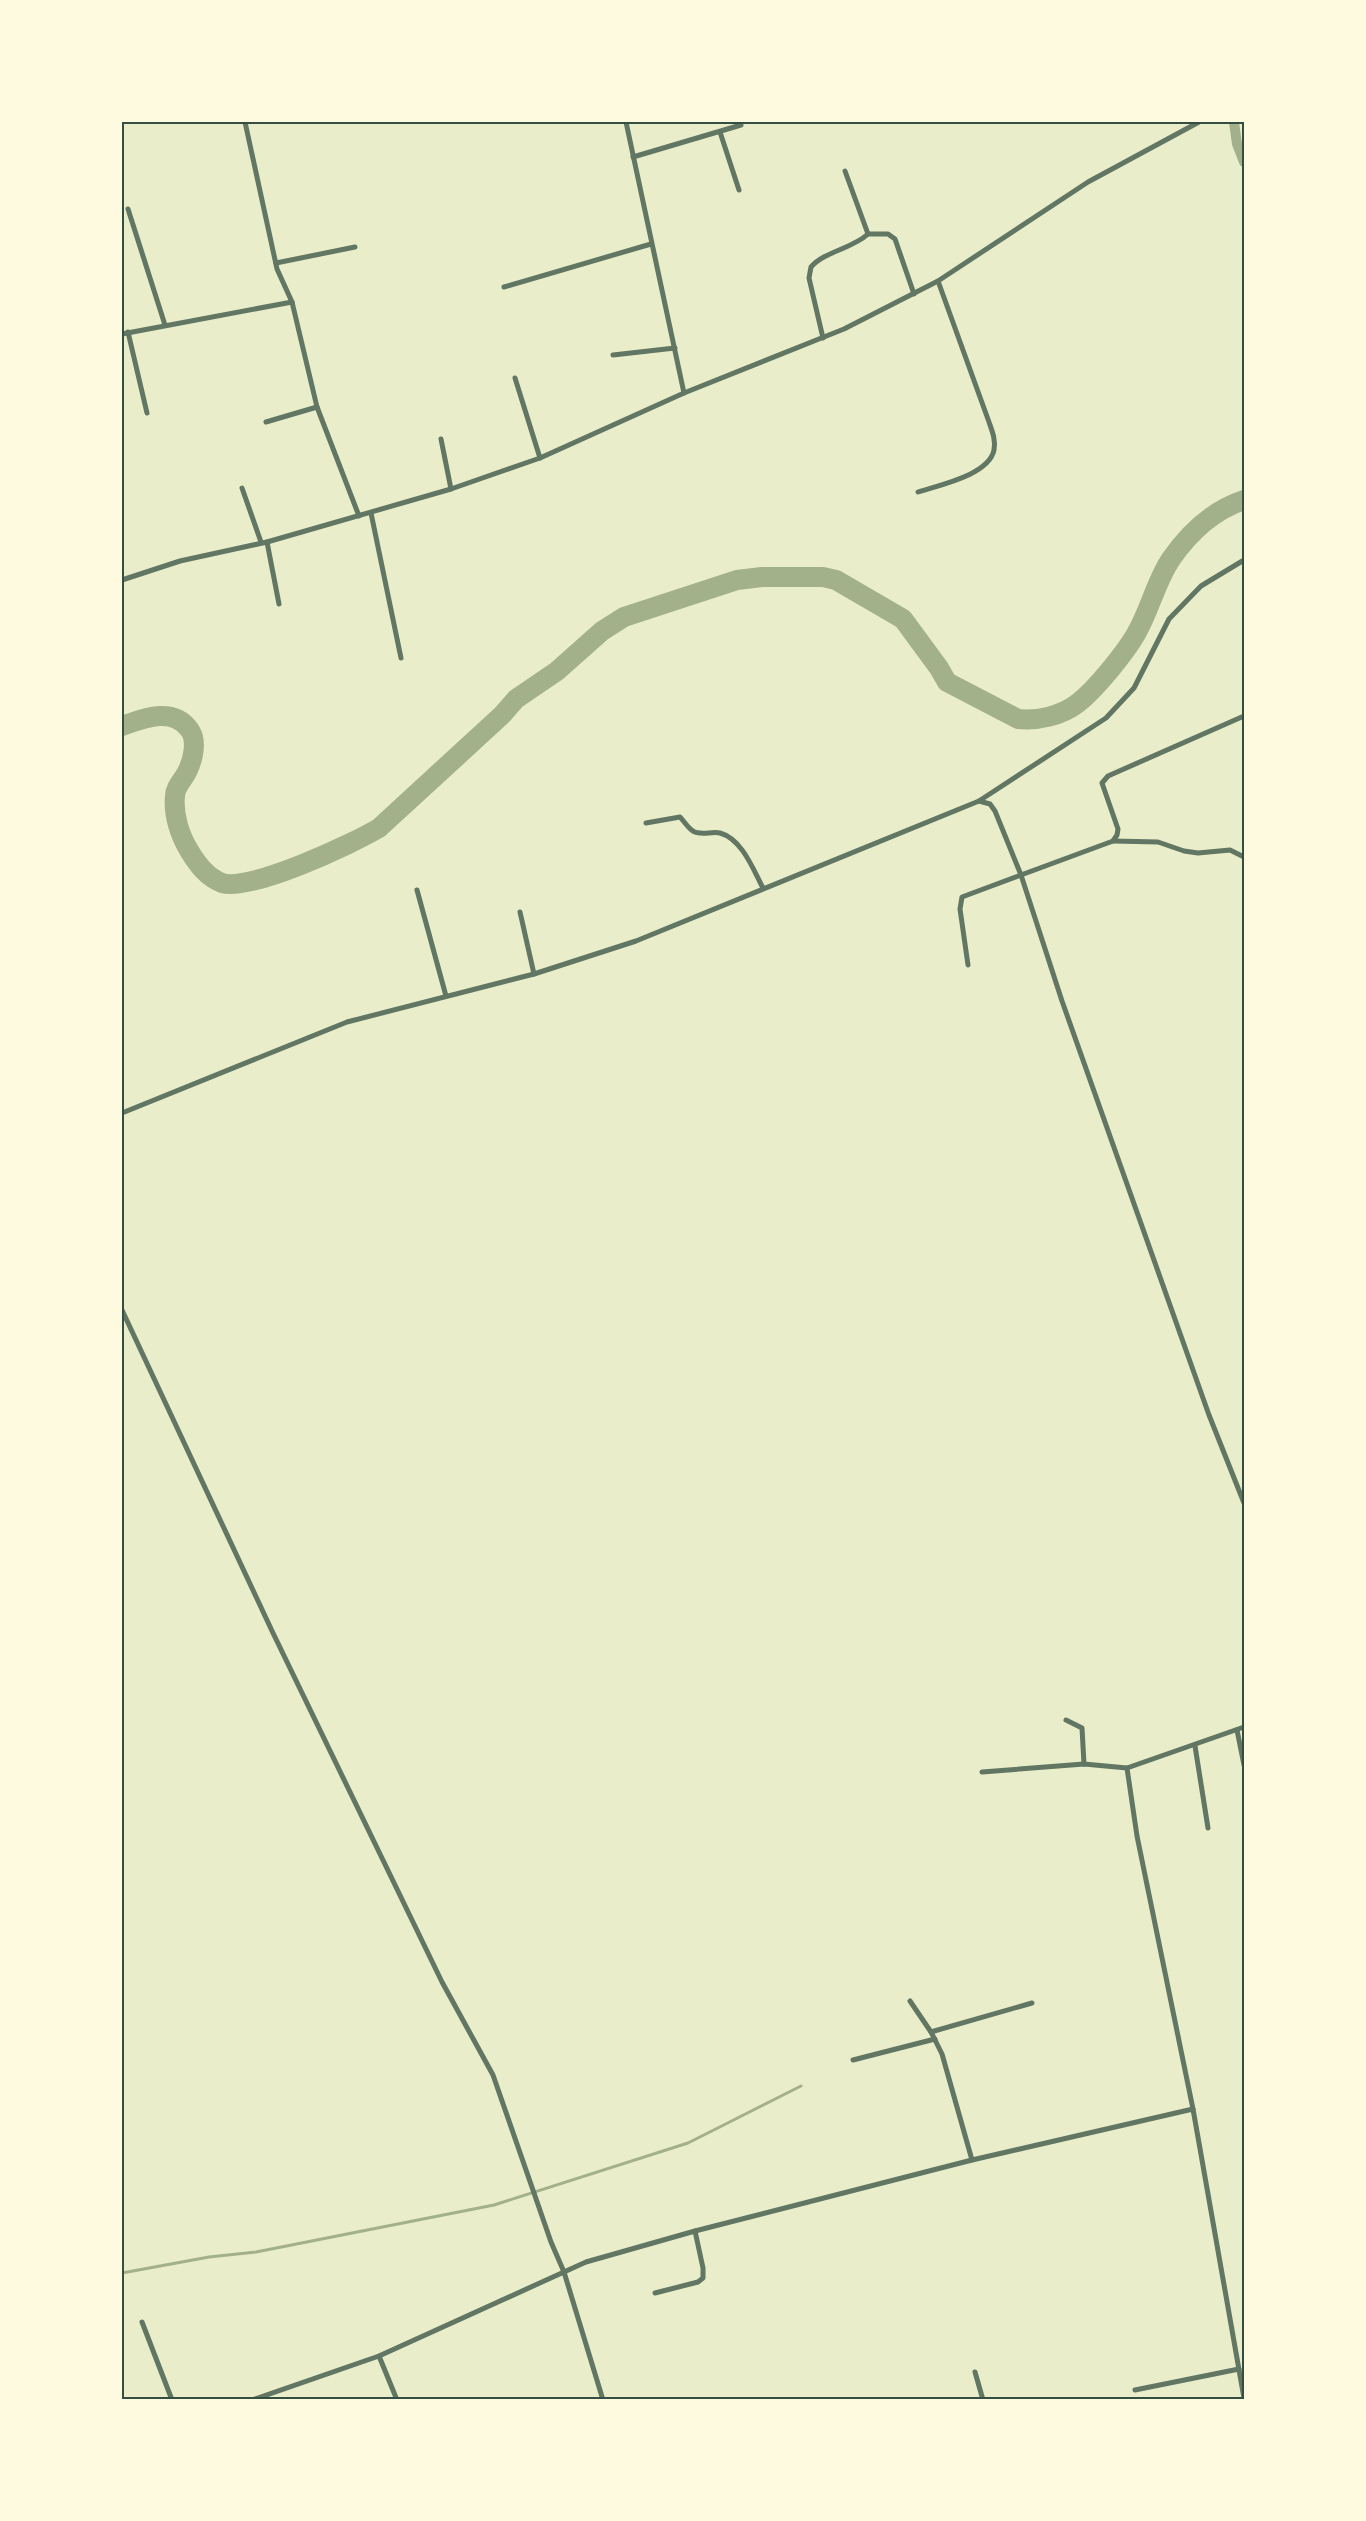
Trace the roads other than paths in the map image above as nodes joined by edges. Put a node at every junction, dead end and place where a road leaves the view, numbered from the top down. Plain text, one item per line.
1 (245, 122) edge
2 (626, 122) edge
3 (1181, 122) edge
4 (1199, 122) edge
5 (741, 125) dead end
6 (1184, 129) junction
7 (720, 132) junction
8 (633, 157) junction
9 (845, 171) dead end
10 (739, 190) dead end
11 (128, 209) dead end
12 (868, 234) junction
13 (651, 244) junction
14 (355, 247) dead end
15 (276, 263) junction
16 (938, 281) junction
17 (504, 287) dead end
18 (914, 294) junction
19 (292, 302) junction
20 (165, 325) junction
21 (125, 333) edge
22 (823, 338) junction
23 (675, 348) junction
24 (613, 356) dead end
25 (515, 378) dead end
26 (684, 393) junction
27 (317, 407) junction
28 (147, 413) dead end
29 (266, 422) dead end
30 (441, 439) dead end
31 (540, 458) junction
32 (242, 488) dead end
33 (452, 489) junction
34 (918, 492) dead end
35 (371, 513) junction
36 (359, 516) junction
37 (264, 542) junction
38 (1245, 560) edge
39 (122, 580) edge
40 (279, 604) dead end
41 (401, 658) dead end
42 (1245, 716) edge
43 (979, 801) junction
44 (646, 823) dead end
45 (1113, 841) junction
46 (1245, 857) edge
47 (1021, 875) junction
48 (762, 888) junction
49 (417, 890) dead end
50 (520, 912) dead end
51 (969, 965) dead end
52 (534, 974) junction
53 (446, 996) junction
54 (122, 1113) edge
55 (122, 1310) edge
56 (1245, 1503) edge
57 (1066, 1719) dead end
58 (1245, 1727) edge
59 (1237, 1730) junction
60 (1195, 1746) junction
61 (1084, 1764) junction
62 (1245, 1765) edge
63 (1127, 1768) junction
64 (982, 1772) dead end
65 (1208, 1828) dead end
66 (910, 2001) dead end
67 (1032, 2003) dead end
68 (931, 2032) junction
69 (935, 2039) junction
70 (853, 2060) dead end
71 (1193, 2109) junction
72 (972, 2160) junction
73 (695, 2231) junction
74 (564, 2272) junction
75 (655, 2293) dead end
76 (142, 2322) dead end
77 (379, 2356) junction
78 (1239, 2369) junction
79 (975, 2372) dead end
80 (1243, 2382) edge
81 (1135, 2390) dead end
82 (1245, 2398) edge
83 (172, 2400) edge
84 (252, 2400) edge
85 (397, 2400) edge
86 (603, 2400) edge
87 (983, 2400) edge

1 - 15 street
2 - 8 street
3 - 6 street
4 - 6 street
5 - 7 street
6 - 16 street
7 - 8 street
7 - 10 street
8 - 13 street
9 - 12 street
11 - 20 street
12 - 18 street
12 - 22 street
13 - 17 street
13 - 23 street
14 - 15 street
15 - 19 street
16 - 18 street
16 - 34 street
18 - 22 street
19 - 20 street
19 - 27 street
20 - 21 street
21 - 28 street
22 - 26 street
23 - 24 street
23 - 26 street
25 - 31 street
26 - 31 street
27 - 29 street
27 - 36 street
30 - 33 street
31 - 33 street
32 - 37 street
33 - 35 street
35 - 36 street
35 - 41 street
36 - 37 street
37 - 39 street
37 - 40 street
38 - 43 street
42 - 45 street
43 - 47 street
43 - 48 street
44 - 48 street
45 - 46 street
45 - 47 street
47 - 51 street
47 - 56 street
48 - 52 street
49 - 53 street
50 - 52 street
52 - 53 street
53 - 54 street
55 - 74 street
57 - 61 street
58 - 59 street
59 - 60 street
59 - 62 street
60 - 63 street
60 - 65 street
61 - 63 street
61 - 64 street
63 - 71 street
66 - 68 street
67 - 68 street
68 - 69 street
69 - 70 street
69 - 72 street
71 - 72 street
71 - 78 street
72 - 73 street
73 - 74 street
73 - 75 street
74 - 77 street
74 - 86 street
76 - 83 street
77 - 84 street
77 - 85 street
78 - 80 street
78 - 81 street
79 - 87 street
80 - 82 street

